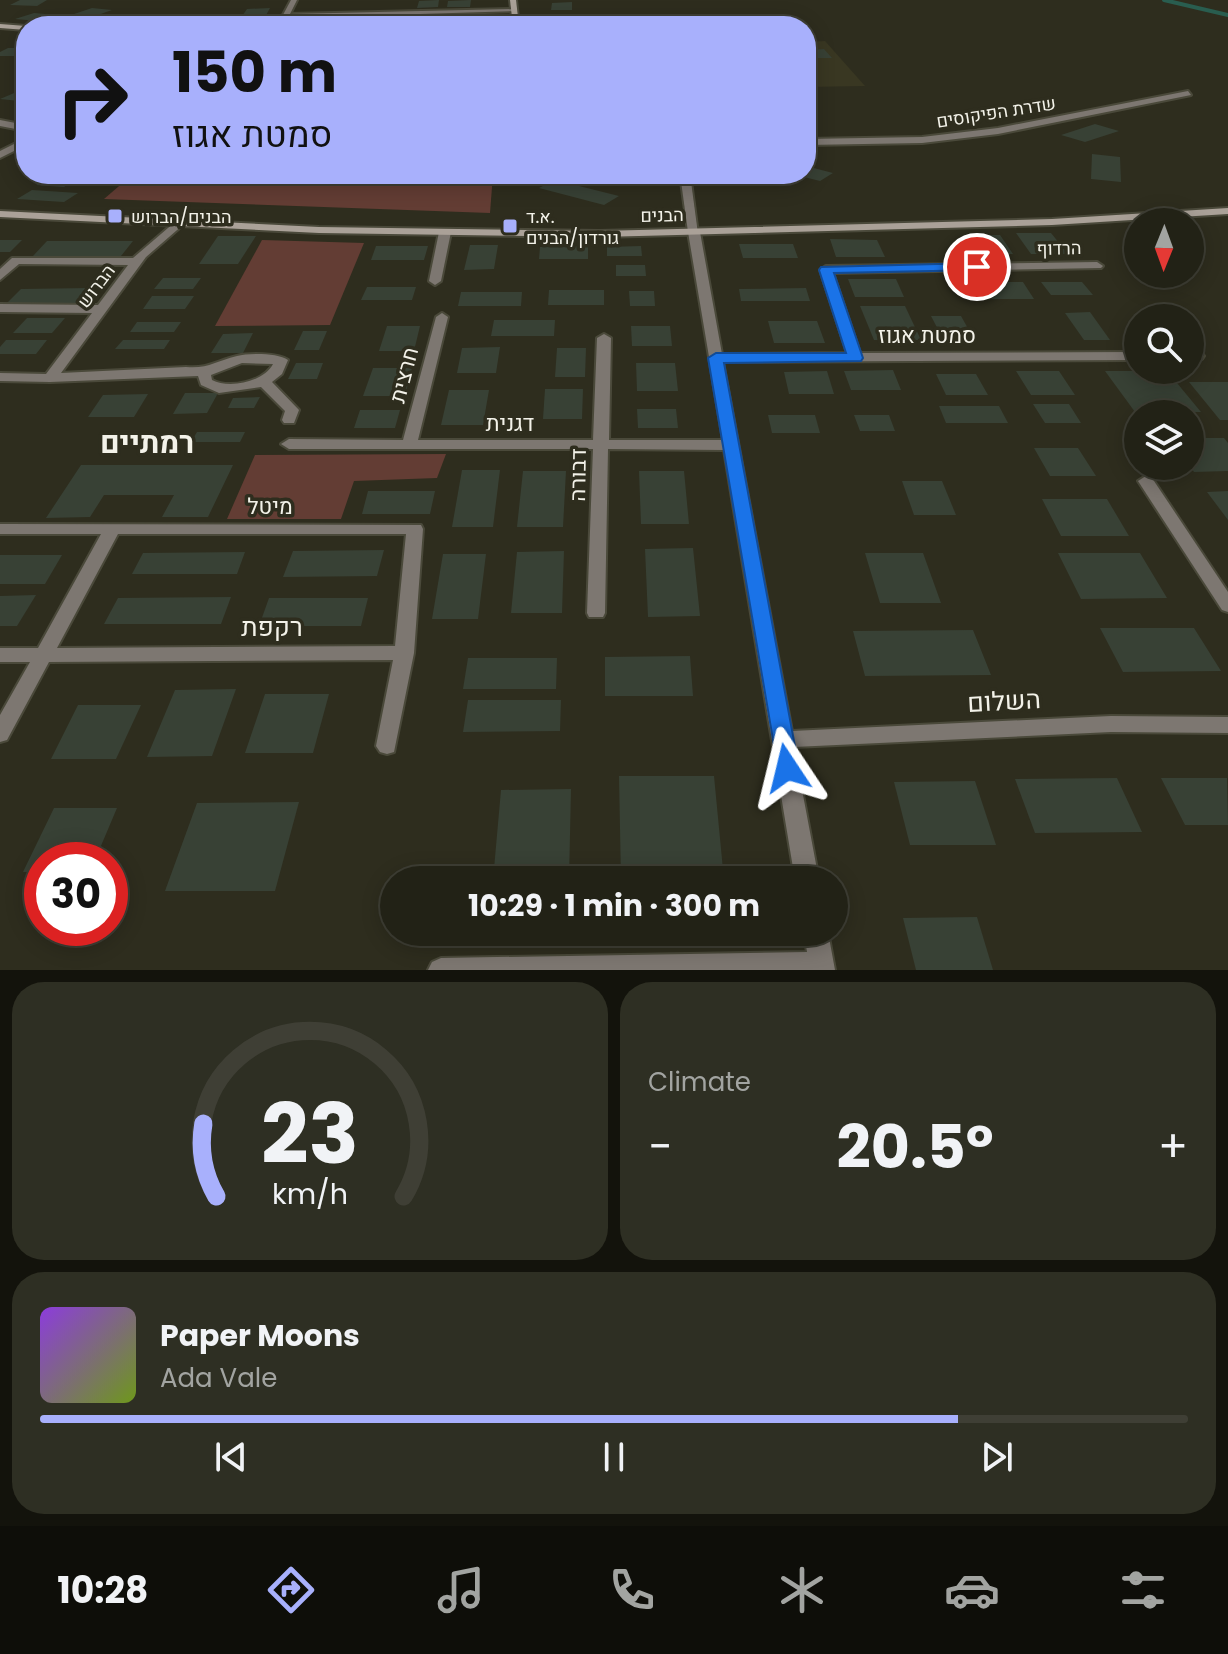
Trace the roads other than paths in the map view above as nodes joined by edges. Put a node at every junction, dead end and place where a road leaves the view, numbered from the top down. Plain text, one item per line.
1 (294, 0) edge
2 (402, 0) edge
3 (513, 0) edge
4 (514, 11) junction
5 (399, 14) junction
6 (287, 16) joint
7 (515, 16) edge
8 (1188, 93) dead end
9 (816, 142) edge
10 (687, 184) edge
11 (1228, 211) edge
12 (0, 214) edge
13 (179, 224) junction
14 (445, 232) junction
15 (694, 232) junction
16 (137, 262) junction
17 (1097, 266) dead end
18 (0, 276) edge
19 (435, 281) dead end
20 (0, 308) edge
21 (101, 309) junction
22 (442, 317) dead end
23 (604, 338) dead end
24 (1124, 356) edge
25 (716, 358) junction
26 (855, 358) junction
27 (204, 373) junction
28 (0, 377) edge
29 (50, 378) junction
30 (264, 382) junction
31 (289, 420) dead end
32 (289, 444) dead end
33 (409, 444) junction
34 (731, 445) junction
35 (600, 446) junction
36 (1146, 481) dead end
37 (113, 528) junction
38 (0, 529) edge
39 (1228, 606) edge
40 (596, 613) dead end
41 (404, 653) junction
42 (44, 654) junction
43 (0, 655) edge
44 (1228, 725) edge
45 (0, 734) edge
46 (782, 740) junction
47 (387, 746) dead end
48 (804, 866) edge
49 (818, 946) edge
50 (822, 967) edge
51 (441, 970) edge

1 - 6 street
2 - 5 street
3 - 4 street
4 - 5 street
4 - 7 street
5 - 6 street
8 - 9 street, שדרת הפיקוסים
10 - 15 street
11 - 15 street, הבנים
12 - 13 street, הבנים
13 - 14 street, הבנים
13 - 16 street, הברוש
14 - 15 street, הבנים
14 - 19 street
15 - 25 street
16 - 18 street
16 - 21 street, הברוש
17 - 26 street, הרדוף
20 - 21 street
21 - 29 street, הברוש
22 - 33 street, חרצית
23 - 35 street, דבורה
24 - 26 street, סמטת אגוז
25 - 26 street, סמטת אגוז
25 - 34 street
27 - 29 street
27 - 30 street
27 - 30 street
28 - 29 street
30 - 31 street
32 - 33 street, דגנית
33 - 35 street, דגנית
34 - 35 street, דגנית
34 - 46 street
35 - 40 street, דבורה
36 - 39 street
37 - 38 street, מיטל
37 - 41 street, מיטל
37 - 42 street
41 - 42 street, רקפת
41 - 47 street
42 - 43 street, רקפת
42 - 45 street
44 - 46 street, השלום
46 - 48 street
49 - 50 street
50 - 51 street

